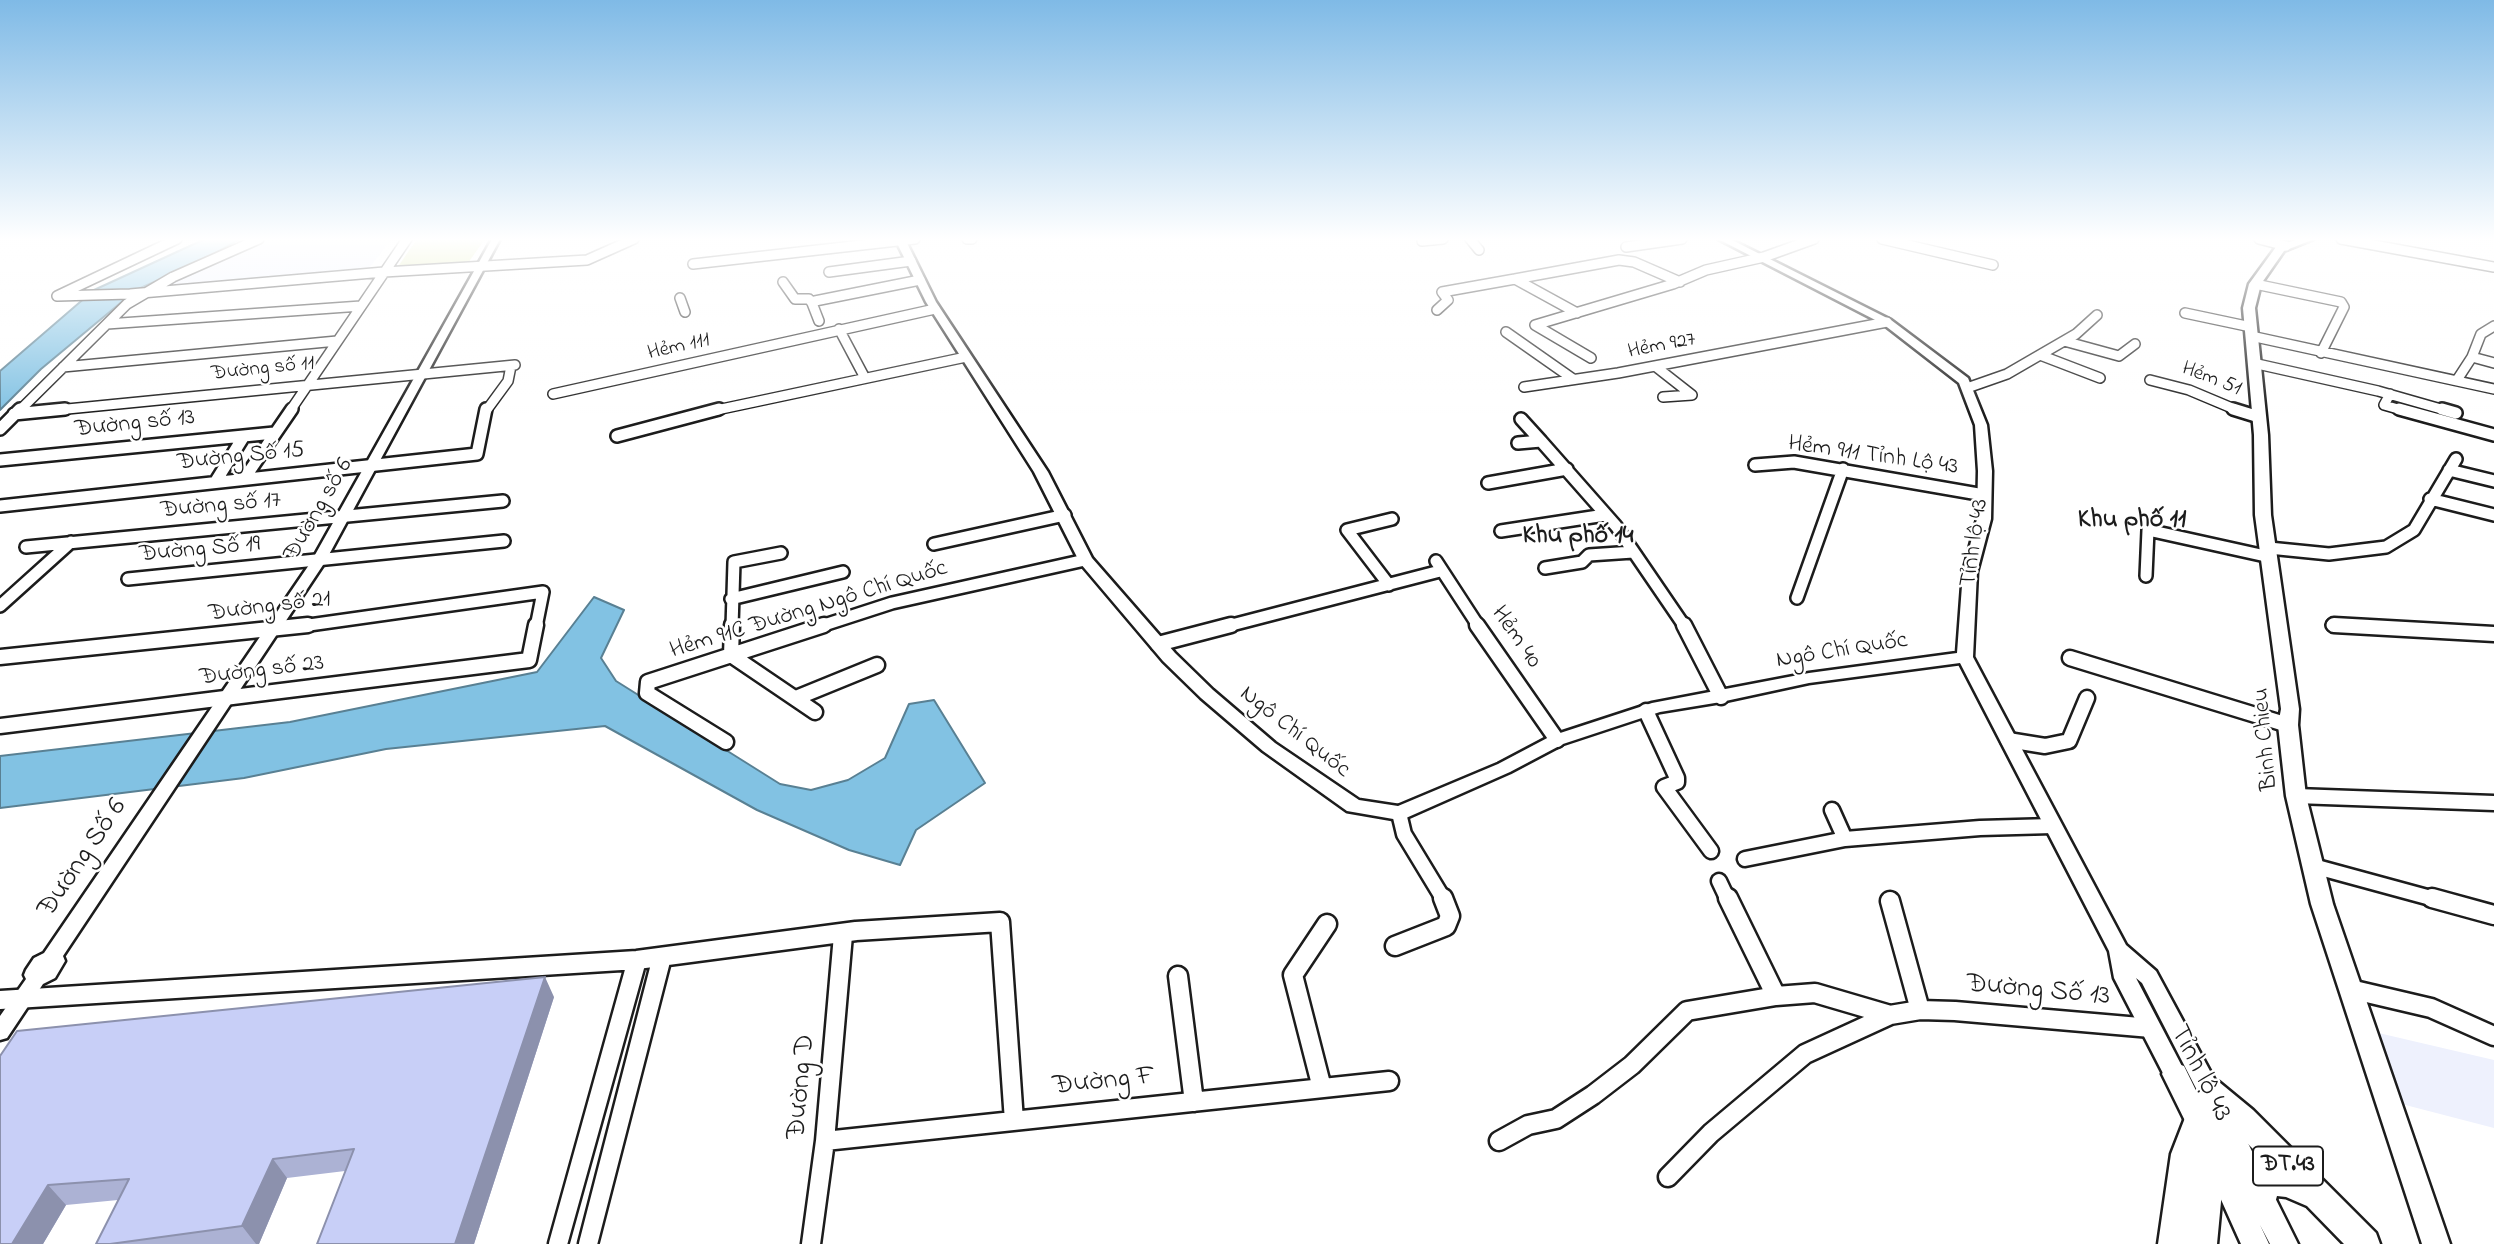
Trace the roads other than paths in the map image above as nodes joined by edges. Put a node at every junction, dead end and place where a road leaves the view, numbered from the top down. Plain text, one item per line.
1 (139, 297) edge
2 (367, 297) edge
3 (465, 297) edge
4 (794, 297) edge
5 (841, 297) edge
6 (929, 297) edge
7 (1446, 297) edge
8 (1548, 297) edge
9 (1630, 297) edge
10 (1839, 297) edge
11 (2250, 297) edge
12 (2317, 297) edge
13 (680, 298) dead end
14 (812, 303) junction
15 (361, 306) junction
16 (935, 309) junction
17 (1437, 310) dead end
18 (685, 312) dead end
19 (1577, 313) junction
20 (2185, 313) dead end
21 (2097, 315) dead end
22 (819, 321) dead end
23 (1887, 322) junction
24 (107, 324) junction
25 (2494, 326) edge
26 (839, 329) junction
27 (2251, 331) junction
28 (1506, 332) dead end
29 (337, 341) junction
30 (2064, 341) junction
31 (2134, 344) dead end
32 (2321, 354) junction
33 (2040, 355) junction
34 (965, 357) junction
35 (2472, 357) junction
36 (1591, 358) dead end
37 (2253, 363) junction
38 (2494, 363) edge
39 (1656, 366) junction
40 (63, 367) junction
41 (423, 374) junction
42 (865, 378) junction
43 (2100, 378) dead end
44 (1573, 379) junction
45 (2150, 380) dead end
46 (2457, 380) junction
47 (306, 385) junction
48 (1524, 387) dead end
49 (1967, 388) junction
50 (2494, 389) edge
51 (553, 394) dead end
52 (2390, 394) junction
53 (1663, 397) dead end
54 (2456, 413) dead end
55 (14, 414) junction
56 (2259, 417) junction
57 (1521, 419) dead end
58 (0, 429) edge
59 (274, 433) junction
60 (2494, 435) edge
61 (244, 436) junction
62 (617, 436) dead end
63 (1541, 442) junction
64 (1518, 443) dead end
65 (477, 454) joint
66 (0, 460) edge
67 (372, 465) junction
68 (1755, 466) dead end
69 (1567, 469) junction
70 (1843, 469) junction
71 (244, 478) junction
72 (216, 481) junction
73 (2494, 481) edge
74 (1488, 483) dead end
75 (1984, 495) junction
76 (2430, 499) junction
77 (503, 501) dead end
78 (3, 507) edge
79 (1605, 514) junction
80 (1065, 515) junction
81 (2494, 515) edge
82 (345, 516) junction
83 (1392, 519) dead end
84 (1501, 531) dead end
85 (504, 541) dead end
86 (71, 542) junction
87 (934, 544) dead end
88 (26, 547) dead end
89 (1633, 552) junction
90 (2269, 552) junction
91 (781, 554) dead end
92 (1085, 561) junction
93 (318, 562) junction
94 (1545, 568) dead end
95 (843, 572) dead end
96 (2146, 576) dead end
97 (128, 579) dead end
98 (1389, 585) junction
99 (732, 598) junction
100 (1797, 598) dead end
101 (0, 606) edge
102 (2332, 625) dead end
103 (273, 630) junction
104 (2494, 634) edge
105 (1158, 644) junction
106 (731, 655) junction
107 (0, 657) edge
108 (1965, 657) junction
109 (2070, 658) dead end
110 (528, 660) joint
111 (877, 665) dead end
112 (1721, 697) junction
113 (796, 698) junction
114 (2087, 698) dead end
115 (226, 700) junction
116 (1646, 711) junction
117 (815, 712) dead end
118 (2288, 725) junction
119 (0, 726) edge
120 (1557, 740) junction
121 (2008, 740) junction
122 (726, 743) dead end
123 (163, 791) joint
124 (2296, 796) junction
125 (2494, 803) edge
126 (1832, 810) dead end
127 (1399, 813) junction
128 (2052, 826) junction
129 (1845, 839) junction
130 (1711, 851) dead end
131 (1745, 859) dead end
132 (2314, 866) junction
133 (1719, 881) dead end
134 (1890, 901) dead end
135 (2494, 915) edge
136 (1327, 924) dead end
137 (842, 935) junction
138 (1395, 946) dead end
139 (2119, 951) junction
140 (662, 957) junction
141 (637, 960) junction
142 (1178, 976) dead end
143 (2350, 989) junction
144 (1776, 996) junction
145 (23, 997) junction
146 (0, 1000) edge
147 (1920, 1010) junction
148 (1890, 1015) junction
149 (2151, 1028) junction
150 (0, 1032) edge
151 (2494, 1036) edge
152 (2175, 1074) joint
153 (1389, 1081) dead end
154 (1322, 1087) junction
155 (1194, 1102) junction
156 (2209, 1109) junction
157 (1014, 1121) junction
158 (825, 1141) junction
159 (1499, 1141) dead end
160 (2211, 1149) junction
161 (1668, 1178) dead end
162 (2262, 1200) junction
163 (2320, 1201) junction
164 (558, 1244) edge
165 (588, 1244) edge
166 (811, 1244) edge
167 (2173, 1244) edge
168 (2202, 1244) edge
169 (2255, 1244) edge
170 (2284, 1244) edge
171 (2365, 1244) edge
172 (2436, 1244) edge

1 - 24 street
2 - 15 street
3 - 41 street, Đường số 6
4 - 14 street
5 - 14 street
6 - 16 main road, Ngô Chí Quốc
7 - 17 street
8 - 19 street
9 - 19 street
10 - 23 main road, Tỉnh lộ 43
11 - 27 main road, Binh Chieu
12 - 32 street
13 - 18 street
14 - 22 street
15 - 24 street
15 - 29 street
16 - 26 street, Hẻm 111
16 - 34 main road, Ngô Chí Quốc
19 - 36 street
20 - 27 street
21 - 30 street
23 - 39 street, Hẻm 927
23 - 49 main road, Tỉnh lộ 43
24 - 40 street
25 - 35 street
26 - 42 street
26 - 51 street, Hẻm 111
27 - 32 street
27 - 37 main road, Binh Chieu
28 - 44 street
29 - 40 street
29 - 47 street
30 - 31 street
30 - 33 street
32 - 46 street
33 - 43 street
33 - 49 street
34 - 42 street
34 - 80 main road, Ngô Chí Quốc
35 - 38 street
35 - 46 street
37 - 52 street
37 - 56 main road, Binh Chieu
39 - 44 street, Hẻm 927
39 - 53 street
40 - 55 street
41 - 47 street, Đường số 11
41 - 65 street, Đường số 11
41 - 67 street, Đường số 6
42 - 62 street
44 - 48 street, Hẻm 927
45 - 56 street, Hẻm 51
46 - 50 street
47 - 55 street, Đường số 11
47 - 59 street
49 - 75 main road, Tỉnh lộ 43
52 - 54 street
52 - 60 street
55 - 58 street
56 - 90 main road, Binh Chieu
57 - 63 street
59 - 61 street, Đường số 13
59 - 71 street
61 - 66 street, Đường số 13
61 - 72 street
63 - 64 street
63 - 69 street
65 - 67 street, Đường Số 15
67 - 71 street, Đường Số 15
67 - 82 street, Đường số 6
68 - 70 street, Hẻm 911 Tỉnh Lộ 43
69 - 74 street
69 - 79 street
70 - 75 street, Hẻm 911 Tỉnh Lộ 43
70 - 100 street
71 - 72 street, Đường Số 15
72 - 78 street, Đường Số 15
73 - 76 street
75 - 108 main road, Tỉnh lộ 43
76 - 81 street
76 - 90 street
77 - 82 street, Đường số 17
79 - 84 street
79 - 89 street
80 - 87 street
80 - 92 main road, Ngô Chí Quốc
82 - 86 street, Đường số 17
82 - 93 street, Đường số 6
83 - 98 street
85 - 93 street, Đường Số 19
86 - 88 street, Đường số 17
86 - 101 street
89 - 94 street
89 - 112 street
90 - 96 street
90 - 118 main road, Binh Chieu
91 - 99 street
92 - 105 main road, Ngô Chí Quốc
92 - 106 street, Hẻm 91C Đường Ngô Chí Quốc
93 - 97 street, Đường Số 19
93 - 103 street, Đường số 6
95 - 99 street
98 - 105 street
98 - 120 street, Hẻm 40
99 - 106 street
102 - 104 street
103 - 107 street, Đường số 21
103 - 110 street, Đường số 21
103 - 115 street, Đường số 6
105 - 127 main road, Ngô Chí Quốc
106 - 113 street
106 - 122 street, Hẻm 91C Đường Ngô Chí Quốc
108 - 112 main road, Ngô Chí Quốc
108 - 121 main road, Tỉnh lộ 43 / ĐT.43
109 - 118 street
110 - 115 street, Đường số 23
111 - 113 street
112 - 116 main road, Ngô Chí Quốc
113 - 117 street
114 - 121 street
115 - 119 street, Đường số 23
115 - 123 street, Đường số 6
116 - 120 main road, Ngô Chí Quốc
116 - 130 street
118 - 124 main road, Binh Chieu
120 - 127 main road, Ngô Chí Quốc
121 - 128 main road, Tỉnh lộ 43 / ĐT.43
123 - 145 street, Đường Số 6
124 - 125 street
124 - 132 main road, Binh Chieu
126 - 129 street
127 - 138 street
128 - 129 street
128 - 139 main road, Tỉnh lộ 43 / ĐT.43
129 - 131 street
132 - 135 street
132 - 143 main road, Binh Chieu
133 - 144 street
134 - 147 street
136 - 154 street
137 - 140 street
137 - 157 street
137 - 158 street, Đường D
139 - 149 main road, Tỉnh lộ 43 / ĐT.43
139 - 156 main road, Tỉnh lộ 43 / ĐT.43
140 - 141 street
140 - 165 street
141 - 145 street
141 - 164 street
142 - 155 street
143 - 151 street
143 - 172 main road, Binh Chieu
144 - 148 street
144 - 159 street
145 - 146 street
145 - 150 street, Đường Số 6
147 - 148 street, Đường Số 13
147 - 149 street, Đường Số 13
148 - 161 street, Đường Số 13
149 - 152 main road, Tỉnh lộ 43 / ĐT.43
152 - 156 main road, Tỉnh lộ 43 / ĐT.43
153 - 154 street, Đường F
154 - 155 street, Đường F
155 - 157 street, Đường F
156 - 160 highway
156 - 162 main road, Tỉnh lộ 43 / ĐT.43
156 - 163 highway, ĐT.43
156 - 167 highway
157 - 158 street, Đường F
158 - 166 street, Đường D
160 - 168 highway
160 - 169 main road, Tỉnh lộ 43 / ĐT.43
162 - 163 highway
162 - 170 main road, Tỉnh lộ 43 / ĐT.43
163 - 171 highway, ĐT.43

